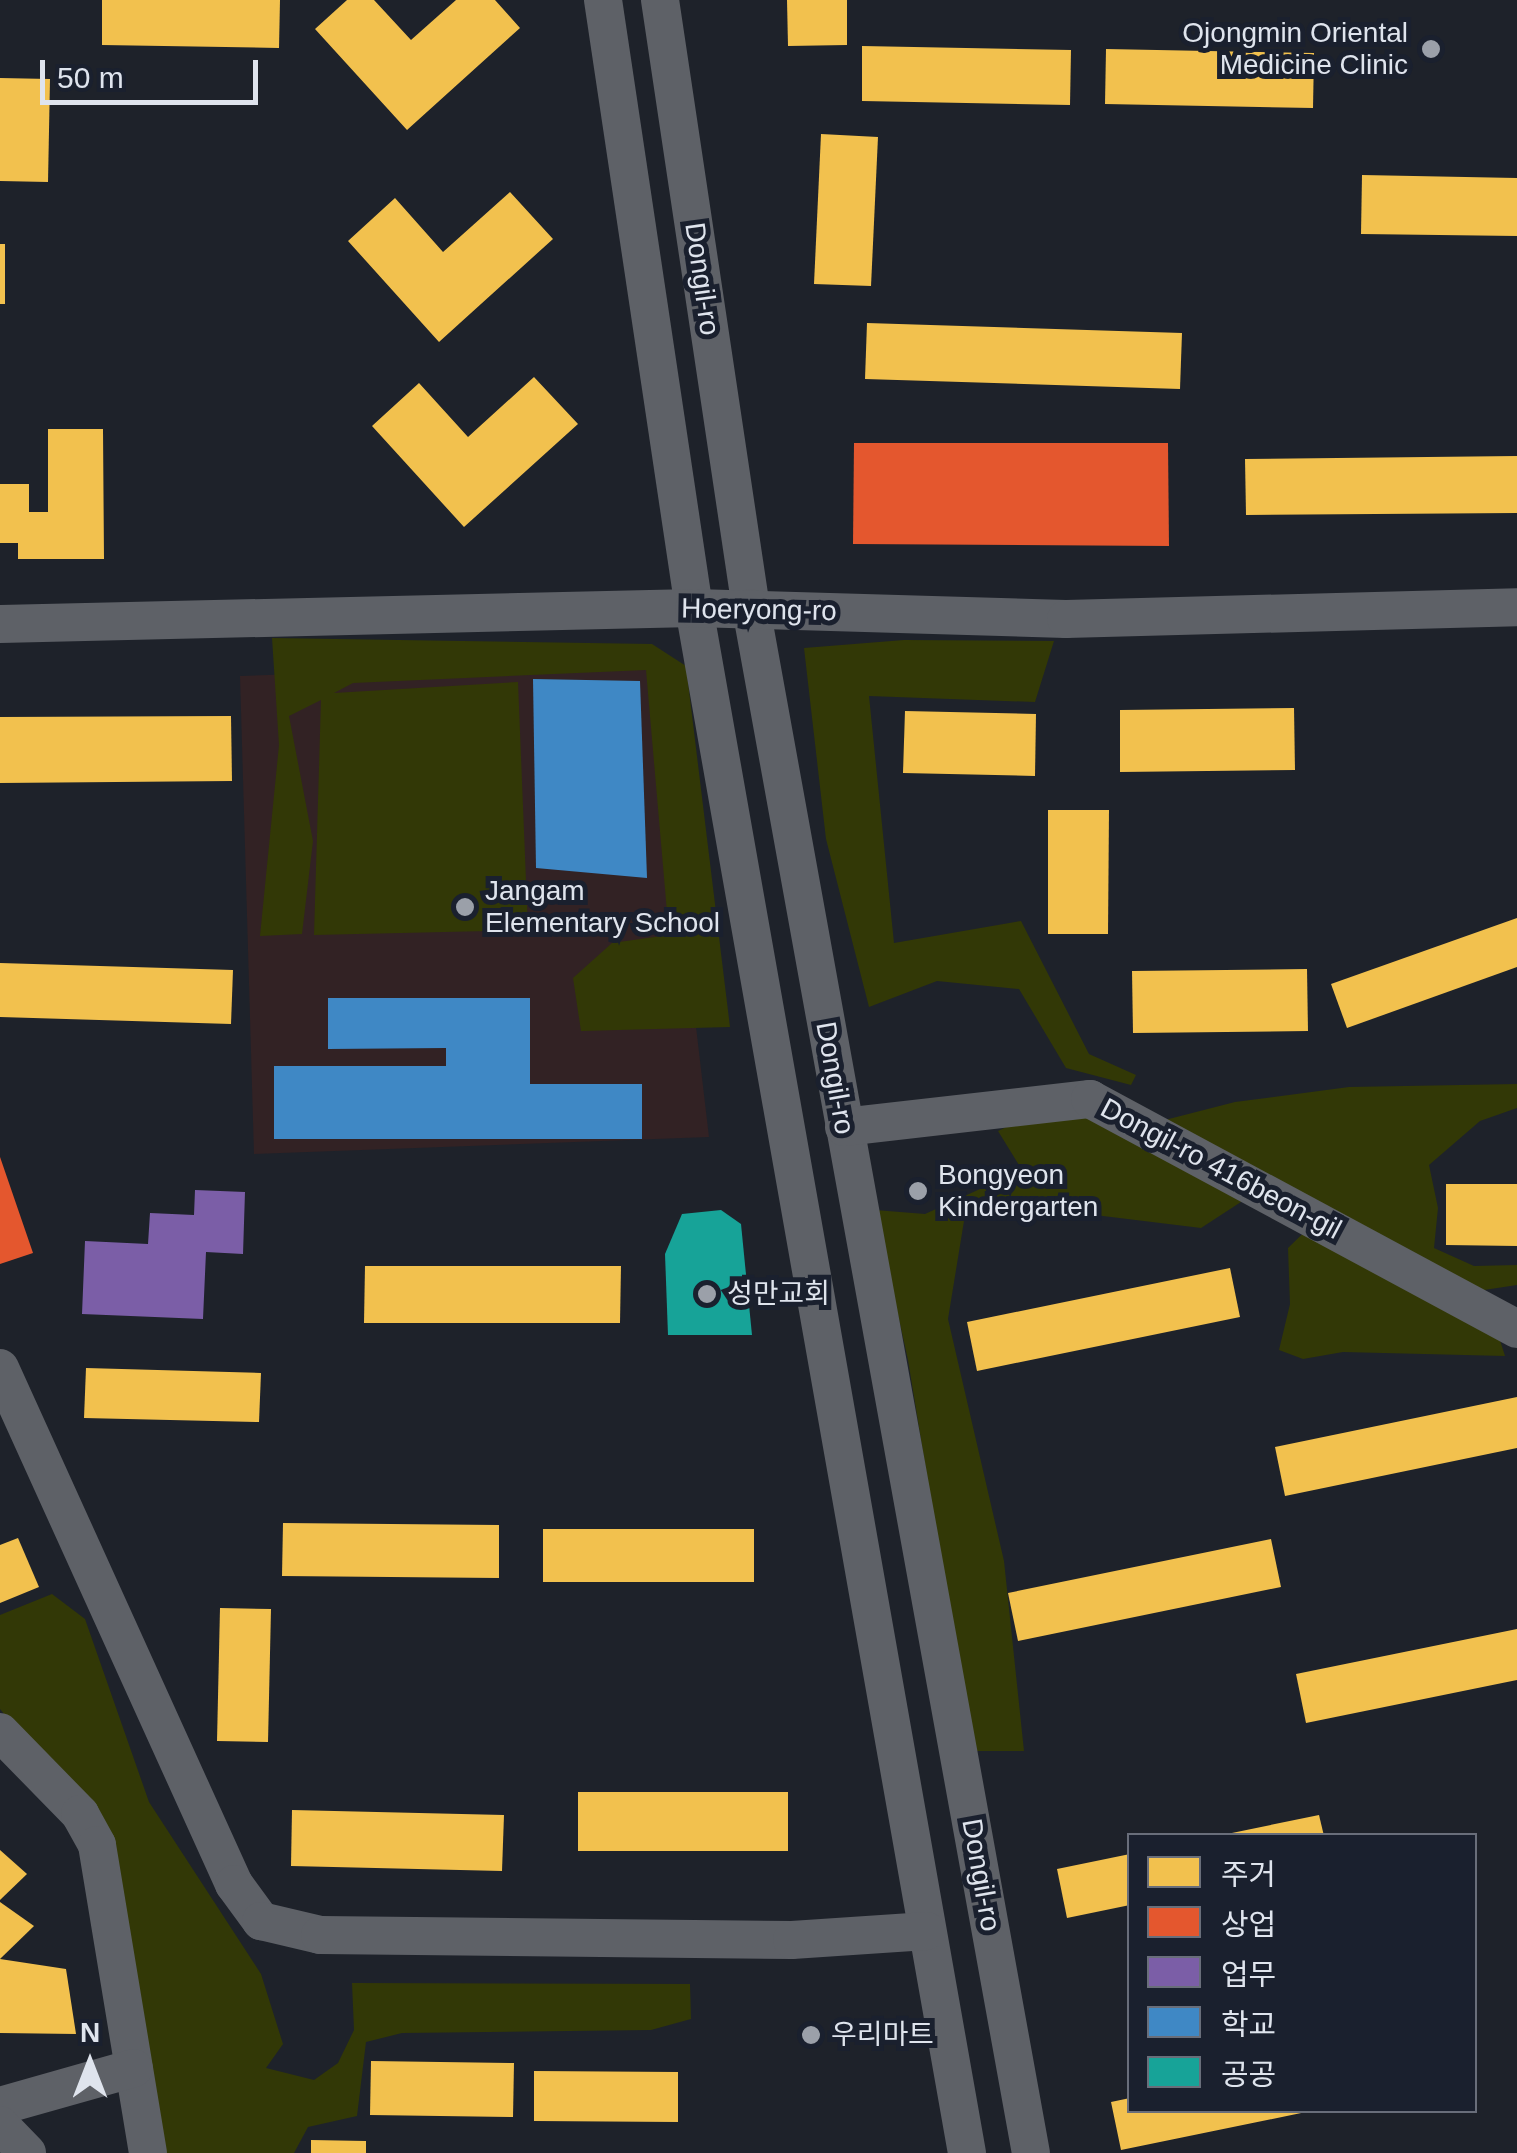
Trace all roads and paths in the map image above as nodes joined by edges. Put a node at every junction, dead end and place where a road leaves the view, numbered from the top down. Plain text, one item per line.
1 (602, 0) edge
2 (660, 0) edge
3 (1517, 607) edge
4 (694, 608) junction
5 (751, 608) junction
6 (0, 624) edge
7 (844, 1127) junction
8 (1517, 1329) edge
9 (0, 1368) edge
10 (0, 1732) edge
11 (927, 1931) junction
12 (134, 2068) junction
13 (0, 2106) edge
14 (0, 2126) edge
15 (27, 2153) edge
16 (148, 2153) edge
17 (967, 2153) edge
18 (1031, 2153) edge

1 - 4 street, Dongil-ro
2 - 5 street, Dongil-ro
3 - 5 street, Hoeryong-ro
4 - 5 street, Hoeryong-ro
4 - 6 street, Hoeryong-ro
4 - 11 street, Dongil-ro
5 - 7 street, Dongil-ro
7 - 8 street, Dongil-ro 416beon-gil
7 - 18 street, Dongil-ro
9 - 11 street
10 - 12 street
11 - 17 street, Dongil-ro
12 - 13 street
12 - 16 street
14 - 15 street

